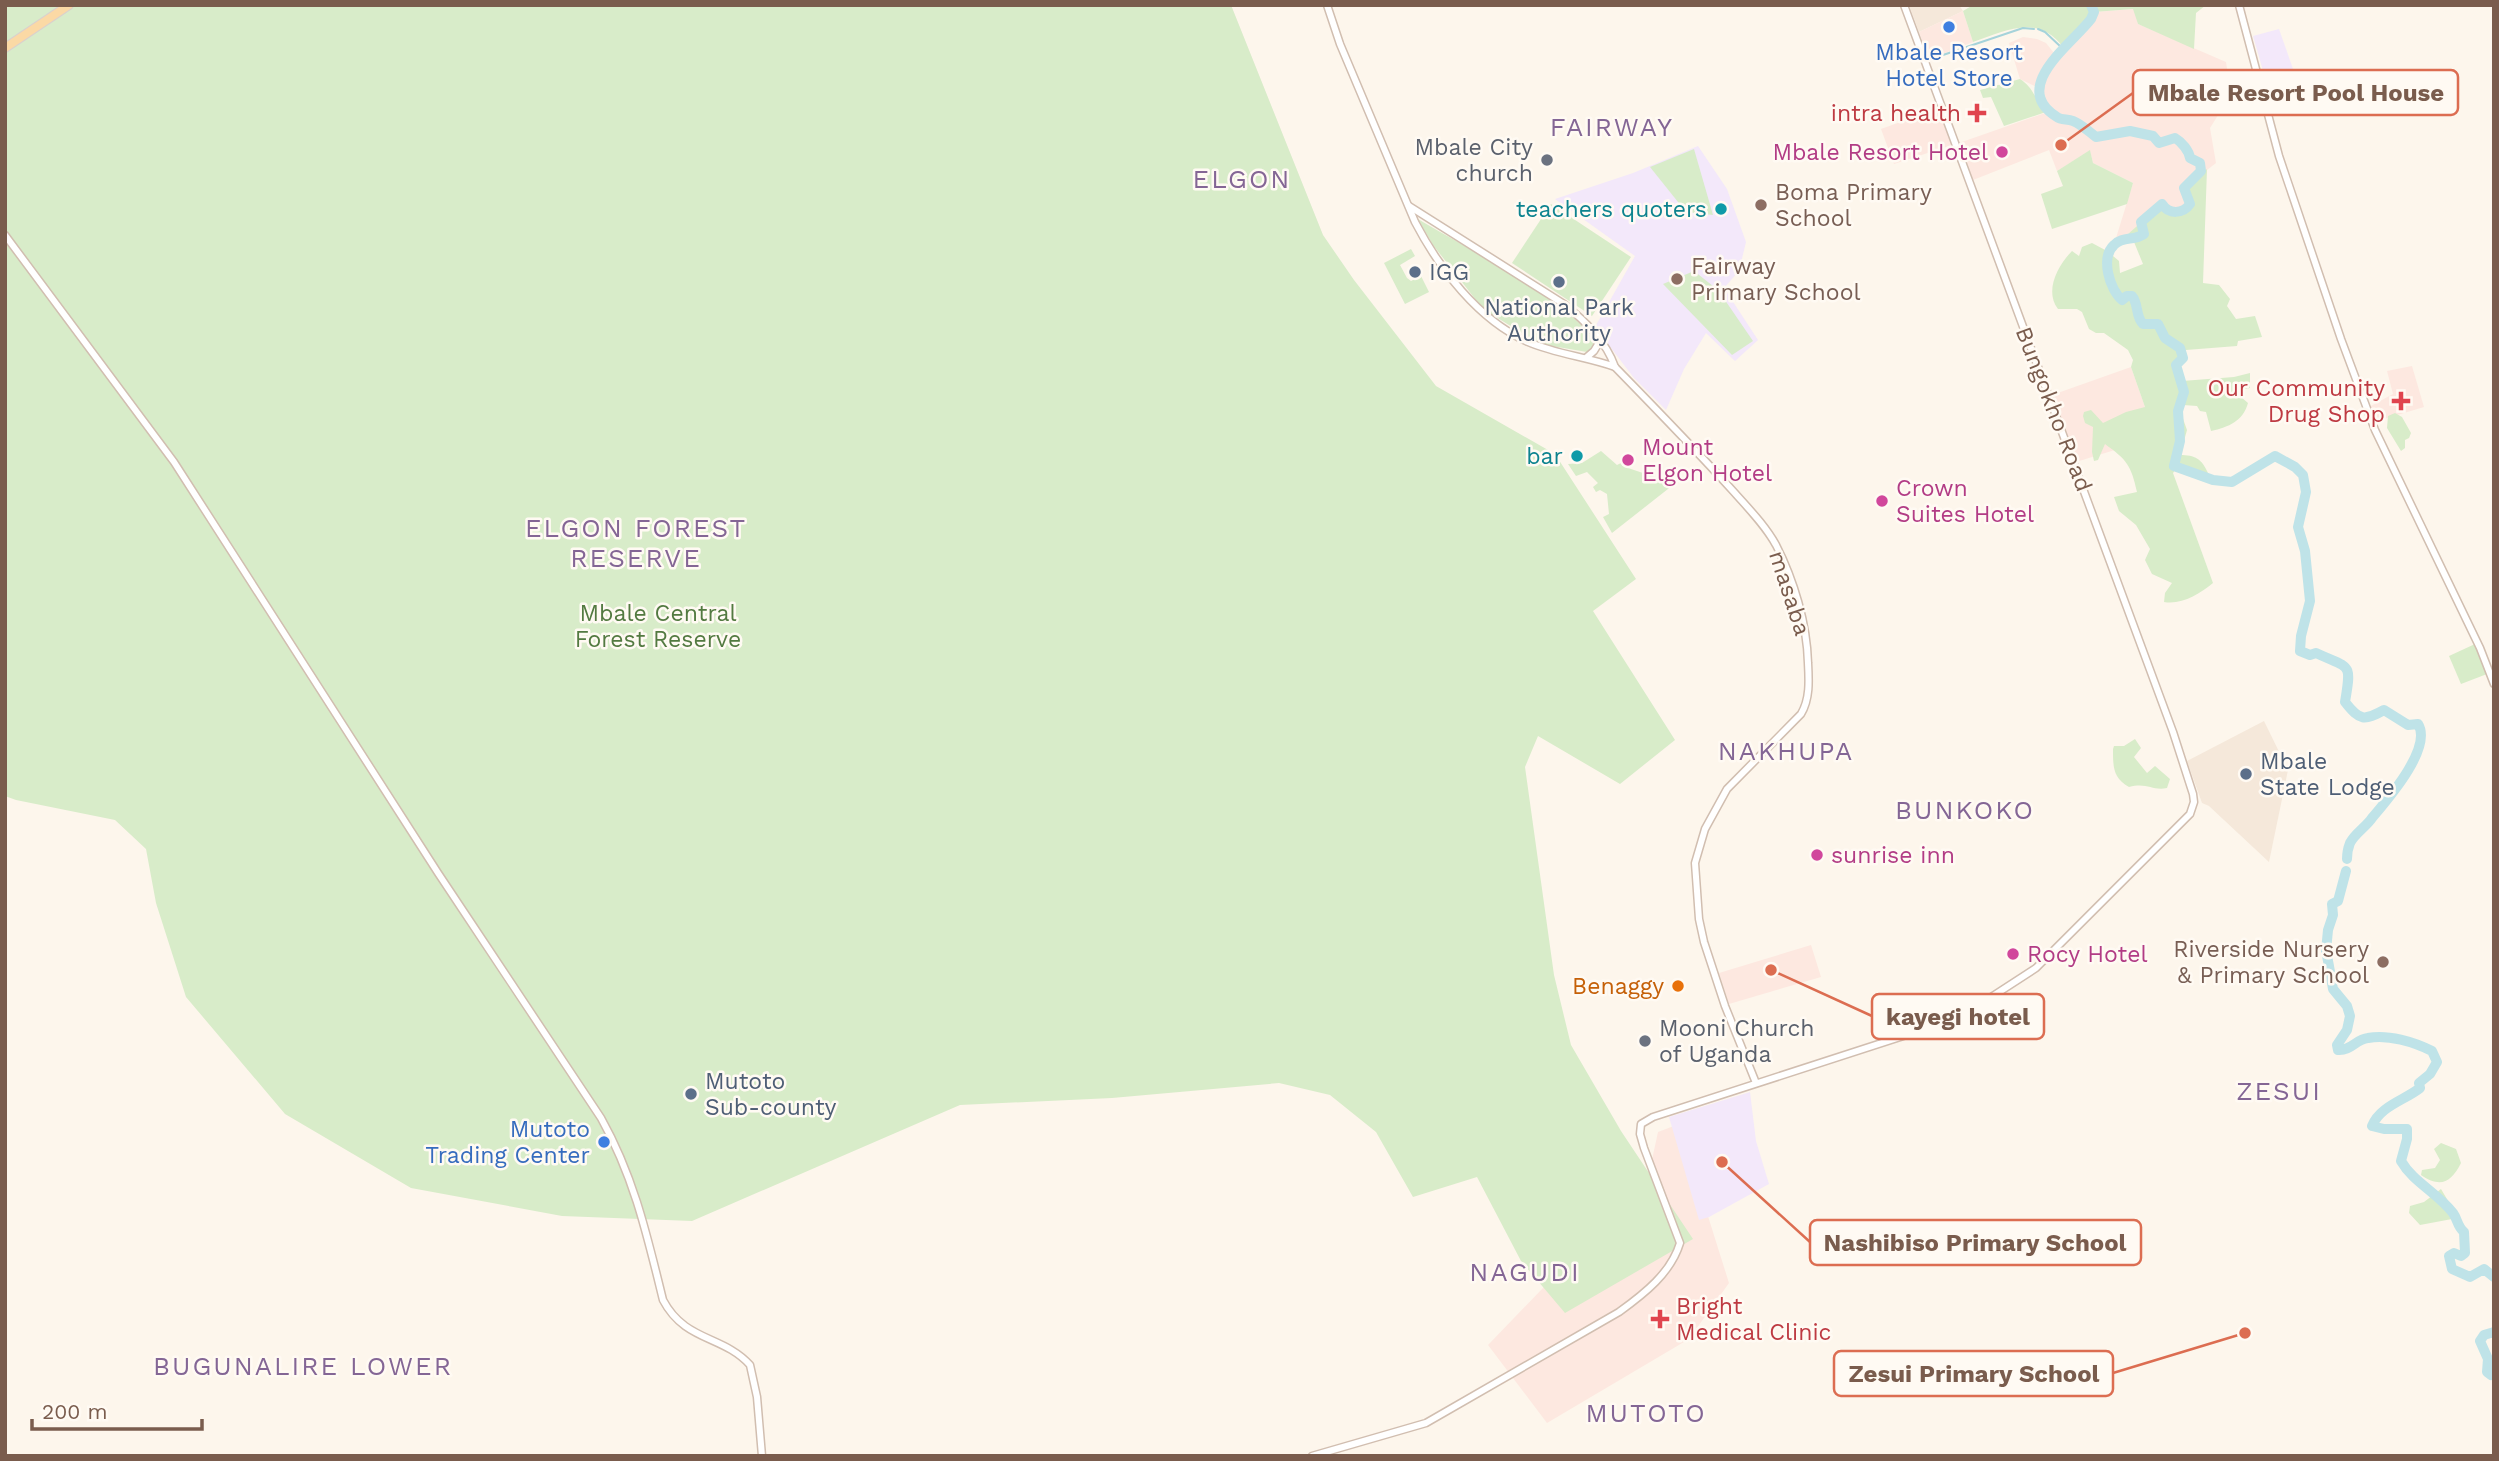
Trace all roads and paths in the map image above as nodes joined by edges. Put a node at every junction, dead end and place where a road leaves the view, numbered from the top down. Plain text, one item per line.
1 (69, 5) edge
2 (1327, 5) edge
3 (1904, 5) edge
4 (2239, 5) edge
5 (5, 48) edge
6 (1409, 206) junction
7 (5, 235) edge
8 (1600, 341) junction
9 (1587, 357) junction
10 (1615, 367) junction
11 (2494, 684) edge
12 (1756, 1083) junction
13 (762, 1456) edge
14 (1312, 1456) edge

1 - 5 main road
2 - 6 street
3 - 12 street, Bungokho Road
4 - 11 street
6 - 8 street
6 - 9 street
7 - 13 street
8 - 9 street
8 - 10 street
9 - 10 street
10 - 12 street, masaba
12 - 14 street

